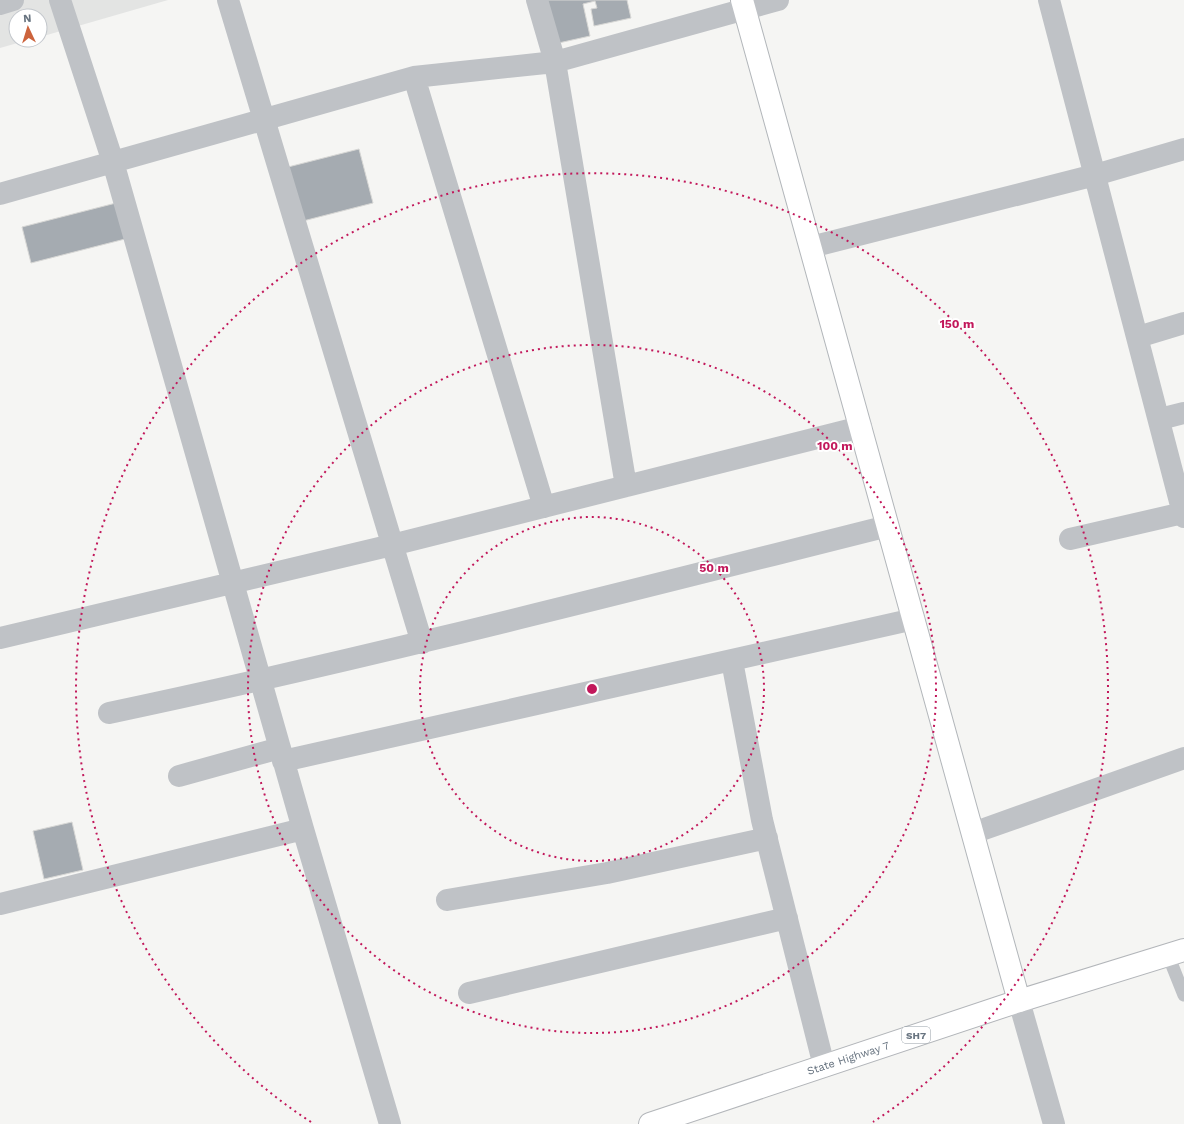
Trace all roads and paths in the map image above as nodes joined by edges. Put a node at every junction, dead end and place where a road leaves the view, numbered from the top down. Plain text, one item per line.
1 (14, 0) edge
2 (60, 0) edge
3 (228, 0) edge
4 (537, 0) edge
5 (778, 0) edge
6 (1049, 0) edge
7 (0, 4) edge
8 (743, 5) edge
9 (554, 62) junction
10 (414, 78) junction
11 (265, 120) junction
12 (1184, 149) edge
13 (112, 162) junction
14 (1095, 175) junction
15 (0, 194) edge
16 (811, 247) junction
17 (1184, 323) edge
18 (1138, 338) junction
19 (1184, 413) edge
20 (1160, 420) junction
21 (860, 427) junction
22 (626, 486) junction
23 (544, 507) junction
24 (1183, 507) edge
25 (888, 526) junction
26 (1070, 539) dead end
27 (392, 545) junction
28 (232, 583) junction
29 (914, 620) junction
30 (0, 638) edge
31 (422, 643) junction
32 (732, 661) junction
33 (260, 681) junction
34 (109, 714) dead end
35 (282, 754) junction
36 (1184, 758) edge
37 (179, 776) dead end
38 (303, 829) junction
39 (973, 833) junction
40 (767, 838) junction
41 (448, 900) dead end
42 (0, 904) edge
43 (787, 918) junction
44 (1176, 953) edge
45 (469, 993) dead end
46 (1184, 995) edge
47 (1019, 1000) junction
48 (824, 1066) junction
49 (390, 1124) edge
50 (650, 1124) edge
51 (1054, 1124) edge

1 - 7 street
2 - 13 street
3 - 11 street
4 - 9 street
5 - 8 street
6 - 14 street
8 - 9 street
8 - 16 street
9 - 10 street
9 - 22 street
10 - 11 street
10 - 23 street
11 - 13 street
11 - 27 street
12 - 14 street
13 - 15 street
13 - 28 street
14 - 16 street
14 - 18 street
16 - 21 street
17 - 18 street
18 - 20 street
19 - 20 street
20 - 24 street
21 - 22 street
21 - 25 street
22 - 23 street
23 - 27 street
24 - 26 street
25 - 29 street
25 - 31 street
27 - 28 street
27 - 31 street
28 - 30 street
28 - 33 street
29 - 32 street
29 - 39 street
31 - 33 street
32 - 35 street
32 - 40 street
33 - 34 street
33 - 35 street
35 - 37 street
35 - 38 street
36 - 39 street
38 - 42 street
38 - 49 street
39 - 47 street
40 - 41 street
40 - 43 street
43 - 45 street
43 - 48 street
44 - 46 lane
44 - 47 street, State Highway 7 / SH7
47 - 48 street, State Highway 7 / SH7
47 - 51 street
48 - 50 street, State Highway 7 / SH7

